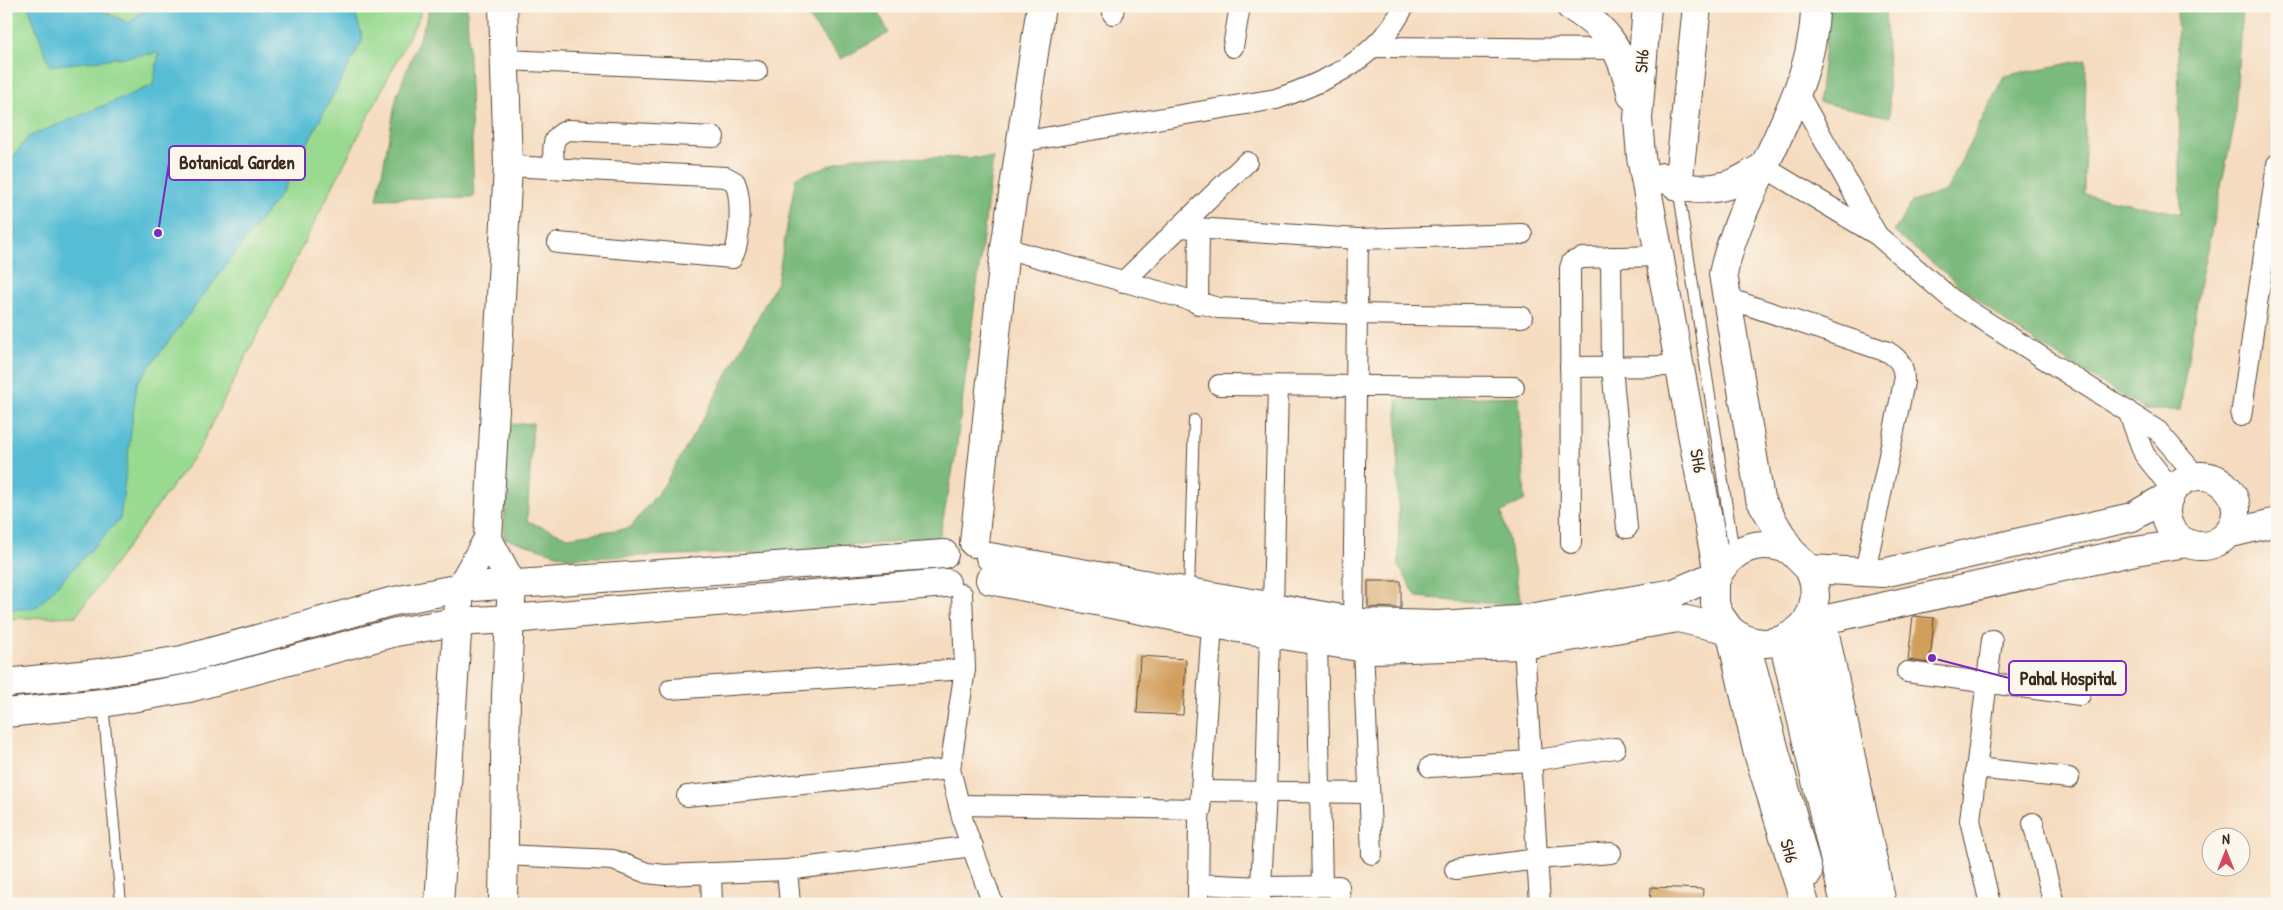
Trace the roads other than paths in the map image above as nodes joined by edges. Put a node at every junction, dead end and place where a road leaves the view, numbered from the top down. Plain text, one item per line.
1 (503, 6) edge
2 (1040, 6) edge
3 (1240, 6) edge
4 (1404, 6) edge
5 (1570, 6) edge
6 (1647, 6) edge
7 (1696, 6) edge
8 (1815, 6) edge
9 (1233, 47) dead end
10 (1375, 47) junction
11 (1615, 49) junction
12 (505, 60) junction
13 (757, 71) dead end
14 (1797, 92) junction
15 (1638, 119) junction
16 (714, 137) dead end
17 (1020, 142) junction
18 (1642, 157) junction
19 (1247, 162) dead end
20 (2277, 164) edge
21 (508, 166) junction
22 (1764, 166) junction
23 (554, 168) junction
24 (1678, 187) junction
25 (1190, 228) junction
26 (1522, 234) dead end
27 (1877, 235) junction
28 (1358, 239) junction
29 (558, 243) dead end
30 (1005, 248) junction
31 (1660, 256) junction
32 (1611, 257) junction
33 (1123, 282) junction
34 (1727, 298) junction
35 (1198, 304) junction
36 (1357, 314) junction
37 (1522, 317) dead end
38 (1680, 366) junction
39 (1570, 367) junction
40 (1612, 367) junction
41 (1219, 384) dead end
42 (1278, 386) junction
43 (1356, 387) junction
44 (1514, 387) dead end
45 (2128, 411) junction
46 (2241, 416) dead end
47 (1194, 420) dead end
48 (2197, 476) junction
49 (2172, 493) junction
50 (2277, 522) edge
51 (1627, 528) dead end
52 (2228, 534) junction
53 (488, 539) junction
54 (1571, 542) dead end
55 (2187, 543) junction
56 (1790, 550) junction
57 (944, 554) junction
58 (985, 560) junction
59 (1726, 564) junction
60 (1809, 569) junction
61 (1865, 572) junction
62 (512, 584) junction
63 (460, 588) junction
64 (954, 588) junction
65 (1189, 591) junction
66 (1273, 607) junction
67 (510, 619) junction
68 (1352, 621) junction
69 (456, 622) junction
70 (1814, 622) junction
71 (1212, 624) junction
72 (1270, 634) junction
73 (1738, 635) junction
74 (1783, 640) junction
75 (1992, 640) dead end
76 (1317, 641) junction
77 (1524, 645) junction
78 (1363, 648) junction
79 (965, 669) junction
80 (1907, 672) dead end
81 (6, 683) edge
82 (1986, 684) junction
83 (671, 689) dead end
84 (2080, 694) dead end
85 (103, 703) junction
86 (6, 714) edge
87 (1615, 748) dead end
88 (1530, 761) junction
89 (1430, 767) dead end
90 (1976, 768) junction
91 (950, 769) junction
92 (2069, 778) dead end
93 (1266, 793) junction
94 (1320, 793) junction
95 (1369, 793) junction
96 (687, 796) dead end
97 (1201, 800) junction
98 (959, 805) junction
99 (2033, 823) dead end
100 (973, 846) junction
101 (1611, 853) dead end
102 (1372, 854) dead end
103 (504, 855) junction
104 (1537, 859) junction
105 (787, 870) junction
106 (1455, 870) dead end
107 (711, 873) junction
108 (1198, 884) junction
109 (1322, 886) junction
110 (1260, 895) edge
111 (121, 904) edge
112 (439, 904) edge
113 (503, 904) edge
114 (712, 904) edge
115 (790, 904) edge
116 (993, 904) edge
117 (1198, 904) edge
118 (1340, 904) edge
119 (1540, 904) edge
120 (1805, 904) edge
121 (1817, 904) edge
122 (1844, 904) edge
123 (1861, 904) edge
124 (1882, 904) edge
125 (1990, 904) edge
126 (2054, 904) edge

1 - 12 main road
2 - 17 main road
3 - 9 street
4 - 10 street
5 - 11 main road
6 - 15 main road, SH6
7 - 24 main road
8 - 14 main road
10 - 11 street
10 - 17 street
11 - 15 main road
12 - 13 street
12 - 21 main road
14 - 22 main road
14 - 27 street
15 - 18 main road, SH6
16 - 23 street
17 - 30 main road
18 - 24 main road
18 - 31 main road, SH6
19 - 25 street
20 - 46 street
21 - 23 street
21 - 53 main road
22 - 24 main road
22 - 27 street
22 - 34 main road
23 - 29 street
24 - 59 lane
25 - 28 street
25 - 33 street
25 - 35 street
26 - 28 street
27 - 45 street
28 - 36 street
30 - 33 street
30 - 58 main road
31 - 32 street
31 - 38 main road, SH6
32 - 39 street
32 - 40 street
33 - 35 street
34 - 56 main road
34 - 61 street
35 - 36 street
36 - 37 street
36 - 43 street
38 - 40 street
38 - 59 main road, SH6
39 - 40 street
39 - 54 street
40 - 51 street
41 - 42 street
42 - 43 street
42 - 66 street
43 - 44 street
43 - 68 street
45 - 48 street
45 - 49 street
47 - 65 lane
48 - 49 main road
48 - 52 main road
49 - 55 main road
49 - 61 main road
50 - 52 main road
52 - 55 main road
53 - 62 main road
53 - 63 main road
55 - 70 main road
56 - 59 main road
56 - 60 main road
57 - 58 main road
57 - 62 main road
57 - 64 main road
58 - 64 main road
58 - 65 main road
58 - 71 main road
59 - 68 main road
59 - 73 main road, SH6
60 - 61 main road
60 - 70 main road
62 - 63 main road
62 - 67 main road
63 - 69 main road
63 - 81 main road
64 - 67 main road
64 - 79 street
65 - 66 main road
66 - 68 main road
67 - 69 main road
67 - 103 main road
69 - 85 main road
69 - 112 main road
70 - 74 main road
70 - 123 main road
70 - 124 main road
71 - 72 main road
71 - 97 street
72 - 76 main road
72 - 93 street
73 - 74 main road
73 - 77 main road
73 - 120 main road, SH6
73 - 121 main road
74 - 122 main road
75 - 82 street
76 - 78 main road
76 - 94 street
77 - 78 main road
77 - 88 street
78 - 95 street
79 - 83 street
79 - 91 street
80 - 82 street
82 - 84 street
82 - 90 street
85 - 86 main road
85 - 111 lane
87 - 88 street
88 - 89 street
88 - 104 street
90 - 92 street
90 - 125 street
91 - 96 street
91 - 98 street
93 - 94 street
93 - 97 street
93 - 110 street
94 - 95 street
94 - 109 street
95 - 102 street
97 - 98 street
97 - 108 street
98 - 100 street
99 - 126 street
100 - 105 street
100 - 116 street
101 - 104 street
103 - 107 street
103 - 113 main road
104 - 106 street
104 - 119 street
105 - 107 street
105 - 115 street
107 - 114 street
108 - 110 street
108 - 117 street
109 - 110 street
109 - 118 street

